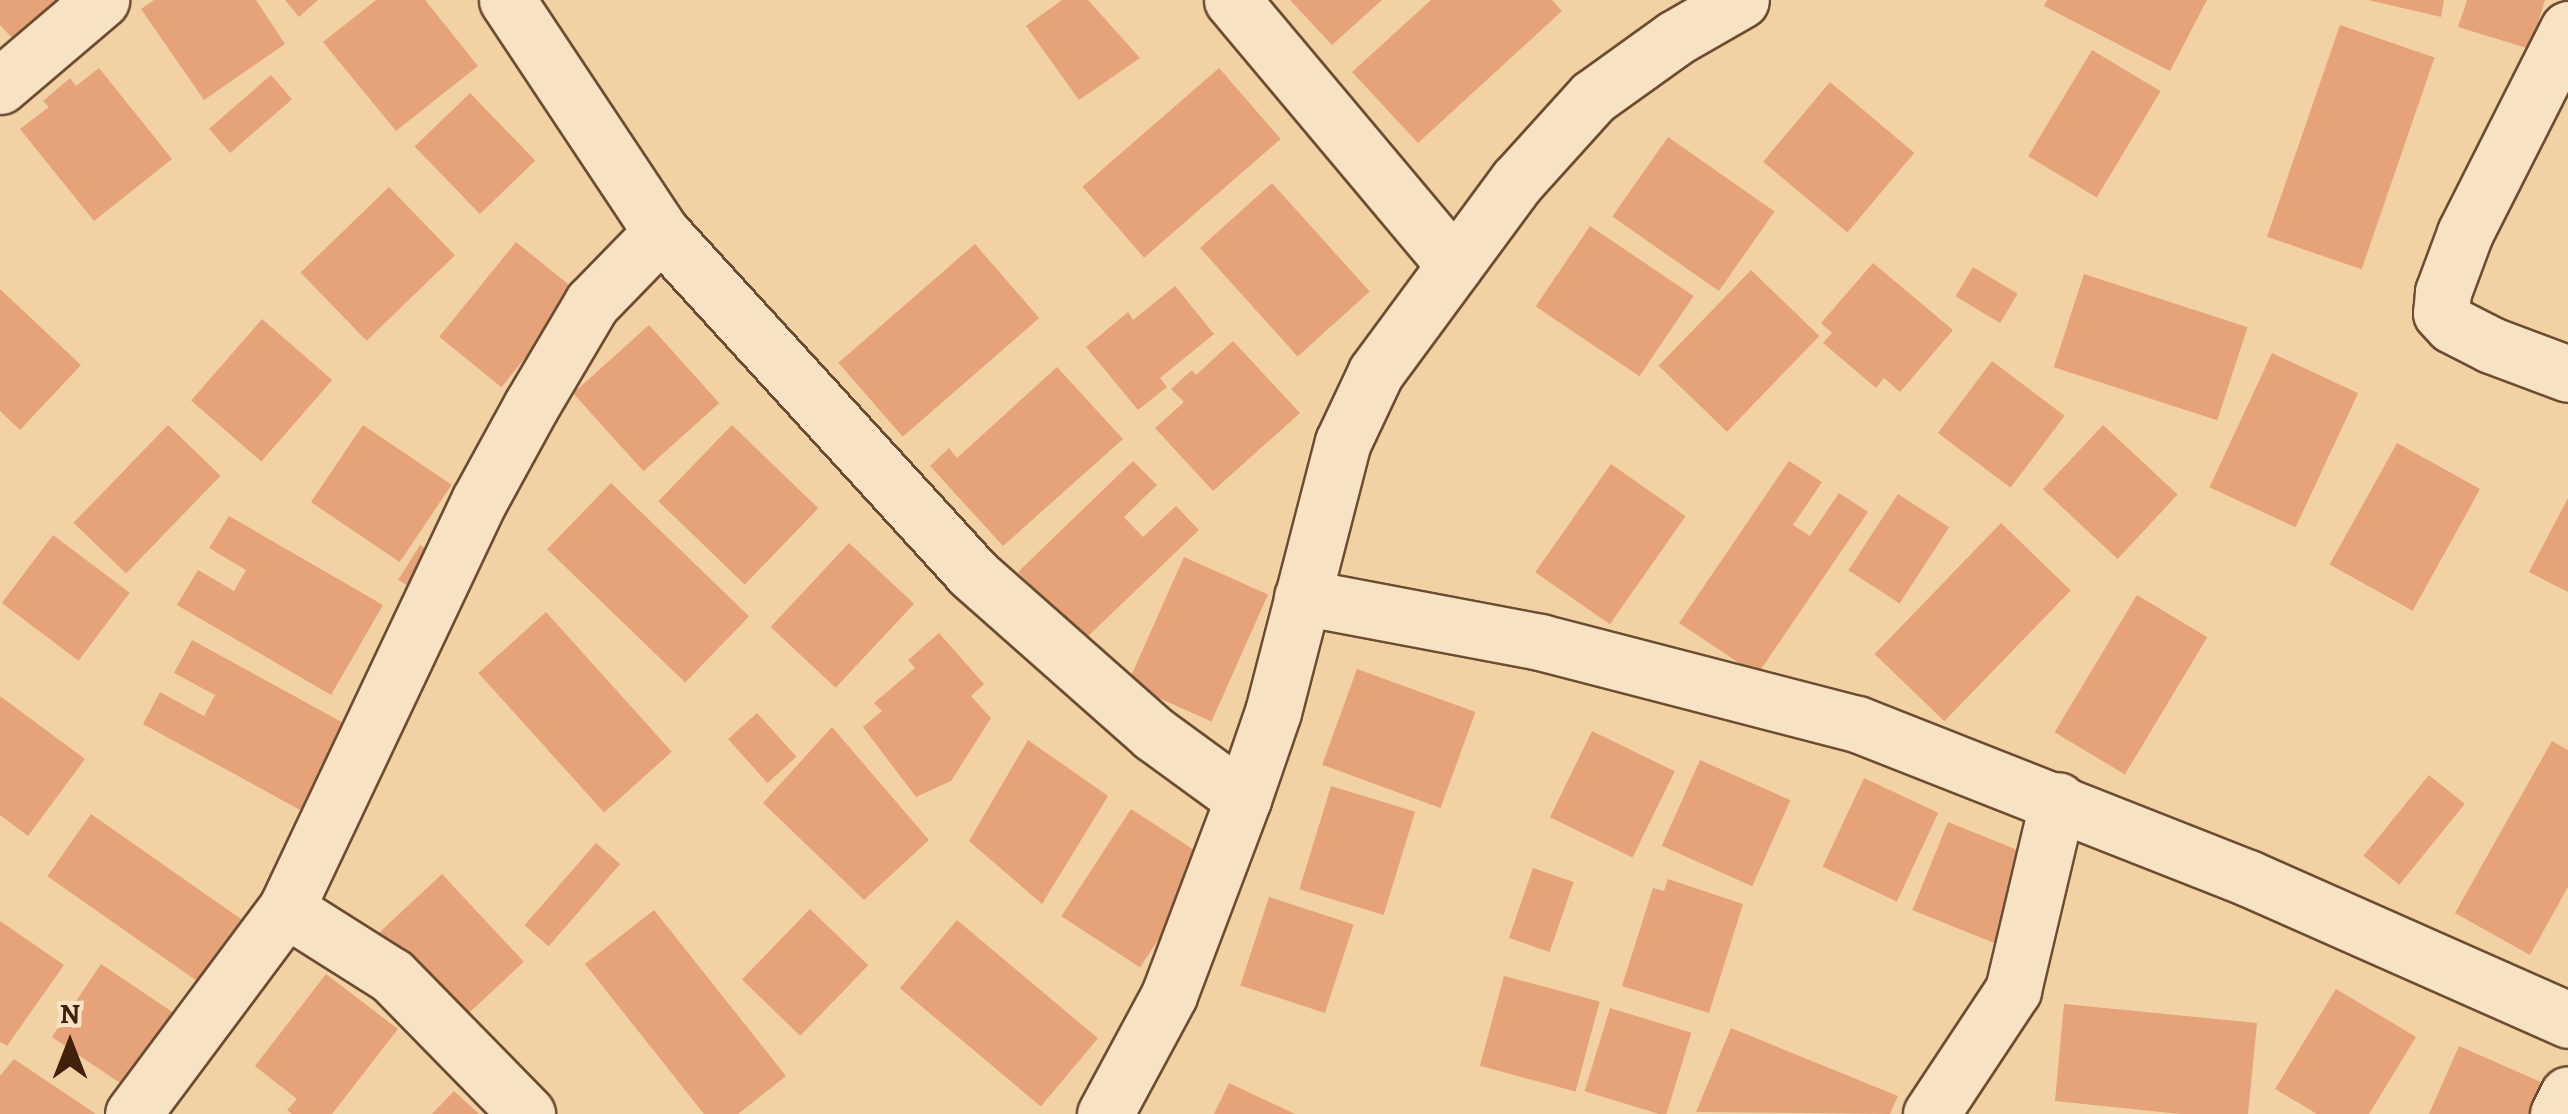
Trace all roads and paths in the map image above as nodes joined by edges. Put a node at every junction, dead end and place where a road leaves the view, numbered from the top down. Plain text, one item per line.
1 (101, 0) edge
2 (508, 0) edge
3 (1232, 0) edge
4 (1741, 0) edge
5 (2568, 29) edge
6 (0, 86) edge
7 (661, 232) junction
8 (1454, 264) junction
9 (2568, 374) edge
10 (1302, 597) junction
11 (1243, 799) junction
12 (2058, 800) junction
13 (286, 910) junction
14 (2568, 1020) edge
15 (2568, 1094) edge
16 (133, 1114) edge
17 (527, 1114) edge
18 (1105, 1114) edge
19 (1930, 1114) edge
20 (2558, 1114) edge

1 - 6 street
2 - 7 street
3 - 8 street
4 - 8 street
5 - 9 street
7 - 11 street
7 - 13 street
8 - 10 street
10 - 11 street
10 - 12 street
11 - 18 street
12 - 14 street
12 - 19 street
13 - 16 street
13 - 17 street
15 - 20 street

